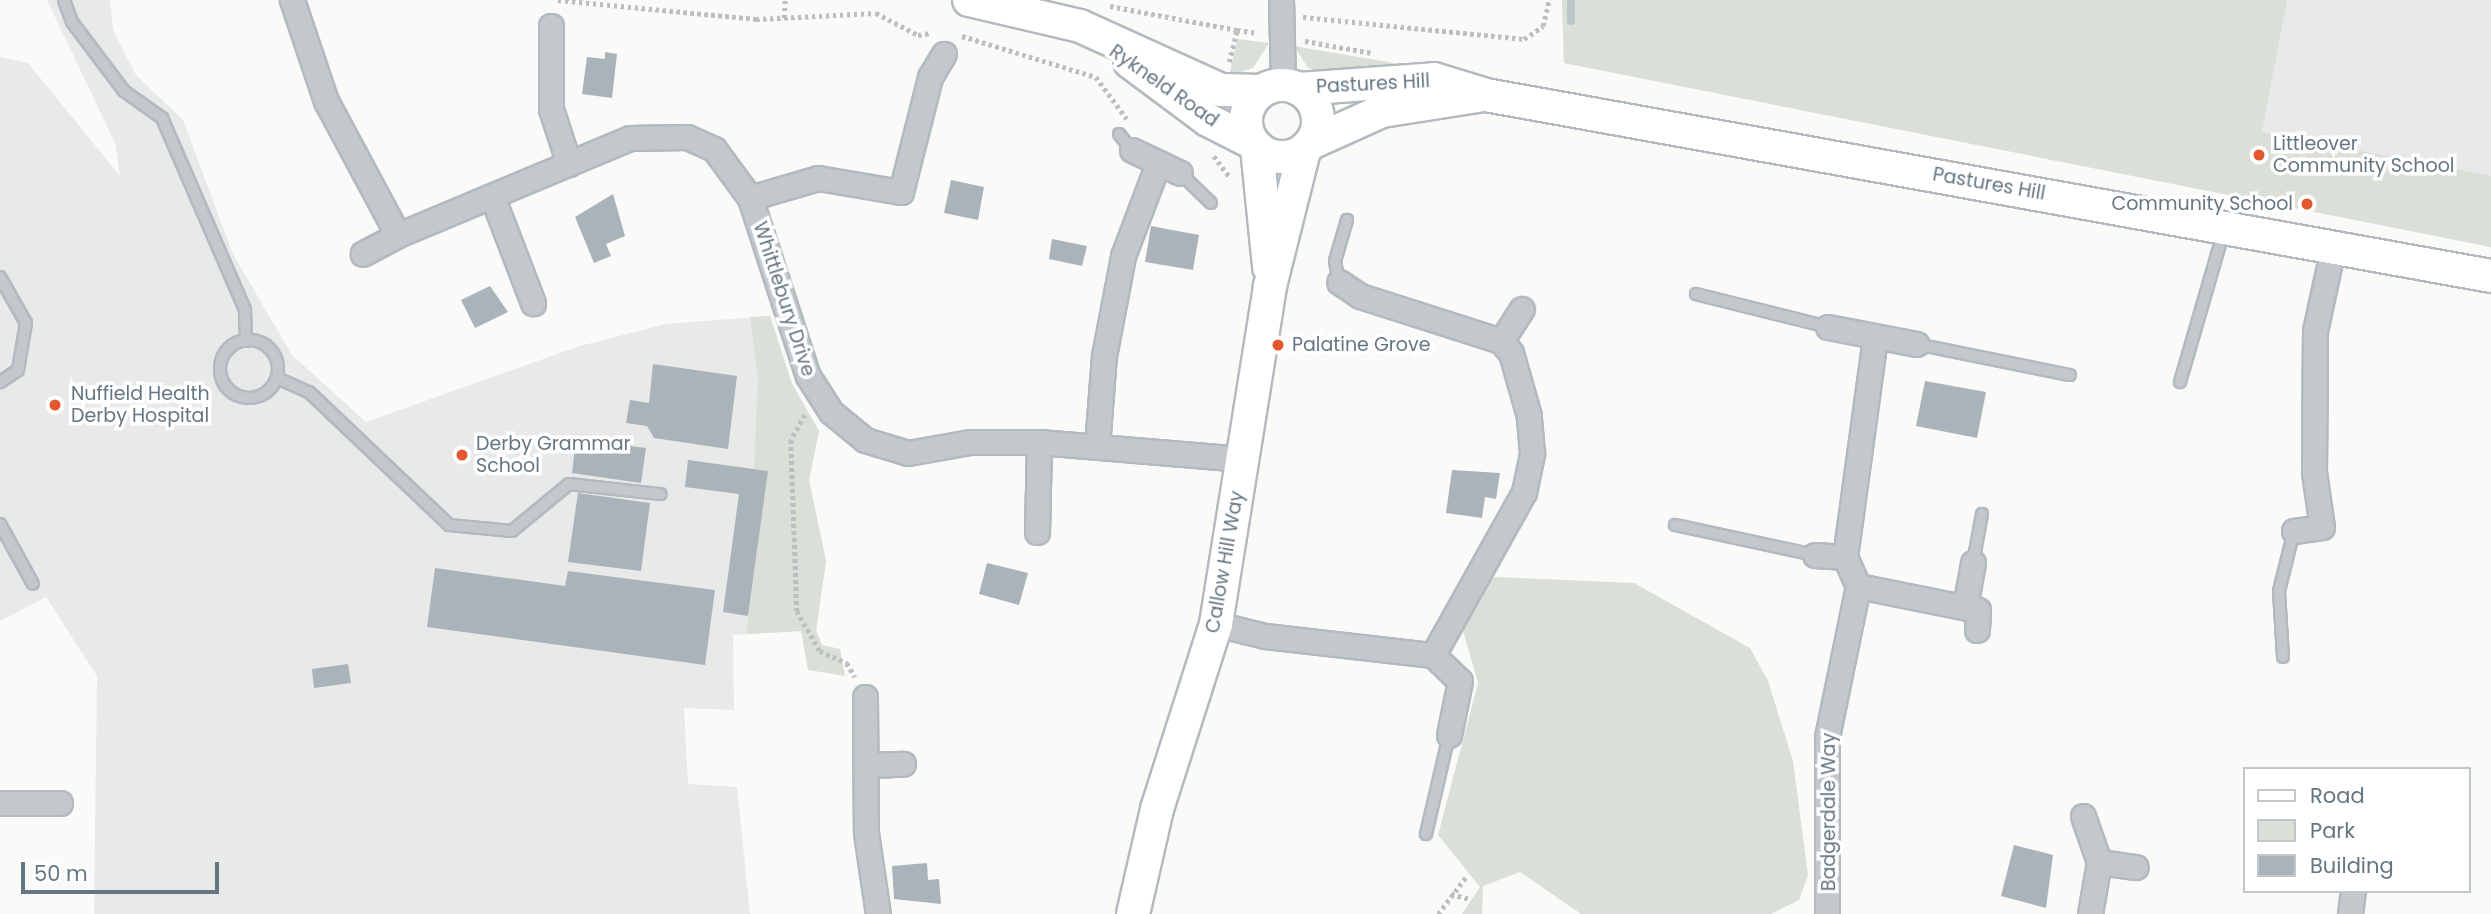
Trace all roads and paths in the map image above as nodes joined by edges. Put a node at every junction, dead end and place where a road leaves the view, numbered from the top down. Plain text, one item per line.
1 (64, 0) edge
2 (292, 0) edge
3 (558, 0) edge
4 (785, 0) edge
5 (969, 0) edge
6 (1549, 0) edge
7 (1105, 5) dead end
8 (1281, 8) edge
9 (784, 18) junction
10 (551, 26) dead end
11 (1080, 26) junction
12 (949, 30) junction
13 (1237, 30) dead end
14 (944, 54) joint
15 (1281, 88) junction
16 (1486, 95) junction
17 (1126, 141) joint
18 (1254, 145) junction
19 (1308, 147) junction
20 (569, 164) junction
21 (1157, 166) junction
22 (1180, 173) joint
23 (492, 196) junction
24 (750, 198) junction
25 (1211, 203) dead end
26 (1347, 220) dead end
27 (2225, 228) junction
28 (398, 235) junction
29 (2333, 248) junction
30 (363, 254) dead end
31 (2491, 276) edge
32 (0, 277) edge
33 (1339, 282) joint
34 (1270, 286) junction
35 (1696, 294) dead end
36 (533, 303) dead end
37 (1522, 309) dead end
38 (1828, 327) joint
39 (1875, 338) junction
40 (246, 341) junction
41 (1501, 341) junction
42 (1916, 344) joint
43 (2070, 375) dead end
44 (276, 377) junction
45 (0, 382) edge
46 (2180, 382) dead end
47 (817, 394) junction
48 (1039, 442) junction
49 (1097, 446) junction
50 (1242, 459) junction
51 (660, 494) dead end
52 (1982, 514) dead end
53 (0, 524) edge
54 (1675, 525) dead end
55 (2294, 531) joint
56 (1037, 532) dead end
57 (1815, 555) joint
58 (1845, 558) junction
59 (1972, 563) joint
60 (33, 584) dead end
61 (1858, 586) junction
62 (1965, 607) junction
63 (1216, 624) junction
64 (1977, 630) dead end
65 (1433, 654) junction
66 (2283, 657) dead end
67 (864, 697) joint
68 (1449, 735) joint
69 (903, 764) dead end
70 (867, 765) junction
71 (0, 803) edge
72 (60, 803) dead end
73 (2083, 816) dead end
74 (1426, 834) dead end
75 (2099, 862) junction
76 (2136, 867) dead end
77 (1466, 877) dead end
78 (2353, 893) edge
79 (1451, 894) junction
80 (1470, 899) dead end
81 (878, 914) edge
82 (1133, 914) edge
83 (1438, 914) edge
84 (1827, 914) edge
85 (2090, 914) edge
86 (2350, 914) edge

1 - 40 lane
2 - 28 street
3 - 9 path
4 - 9 path
5 - 11 street, Rykneld Road
6 - 8 path
7 - 13 path
8 - 15 street
9 - 12 path
10 - 20 street
11 - 15 street, Rykneld Road
11 - 18 street, Rykneld Road
12 - 14 path
12 - 17 path
14 - 24 street
15 - 16 street, Pastures Hill
15 - 18 street
15 - 19 street
16 - 19 street, Pastures Hill
16 - 27 street, Pastures Hill
17 - 21 street
18 - 19 street
18 - 34 street, Callow Hill Way
19 - 34 street, Callow Hill Way
20 - 23 street, Whittlebury Drive
20 - 24 street, Whittlebury Drive
21 - 22 street
21 - 49 street
22 - 25 lane
23 - 28 street, Whittlebury Drive
23 - 36 street
24 - 47 street, Whittlebury Drive
26 - 33 lane
27 - 29 street, Pastures Hill
27 - 46 lane
28 - 30 street, Whittlebury Drive
29 - 31 street, Pastures Hill
29 - 55 street
32 - 45 lane
33 - 41 street
34 - 50 street, Callow Hill Way
35 - 38 lane
37 - 41 street
38 - 39 street
39 - 42 street
39 - 58 street
40 - 44 lane
40 - 44 lane
41 - 65 street
42 - 43 lane
44 - 51 lane
47 - 48 street, Whittlebury Drive
47 - 67 path
48 - 49 street, Whittlebury Drive
48 - 56 street
49 - 50 street, Whittlebury Drive
50 - 63 street, Callow Hill Way
52 - 59 lane
53 - 60 lane
54 - 57 lane
55 - 66 lane
57 - 58 street
58 - 61 street
59 - 62 street
61 - 62 street
61 - 84 street, Badgerdale Way
62 - 64 street
63 - 65 street
63 - 82 street, Callow Hill Way
65 - 68 street
67 - 70 street
68 - 74 lane
69 - 70 street
70 - 81 street
71 - 72 street
73 - 75 street
75 - 76 street
75 - 85 street
77 - 79 path
78 - 86 street
79 - 80 path
79 - 83 path

